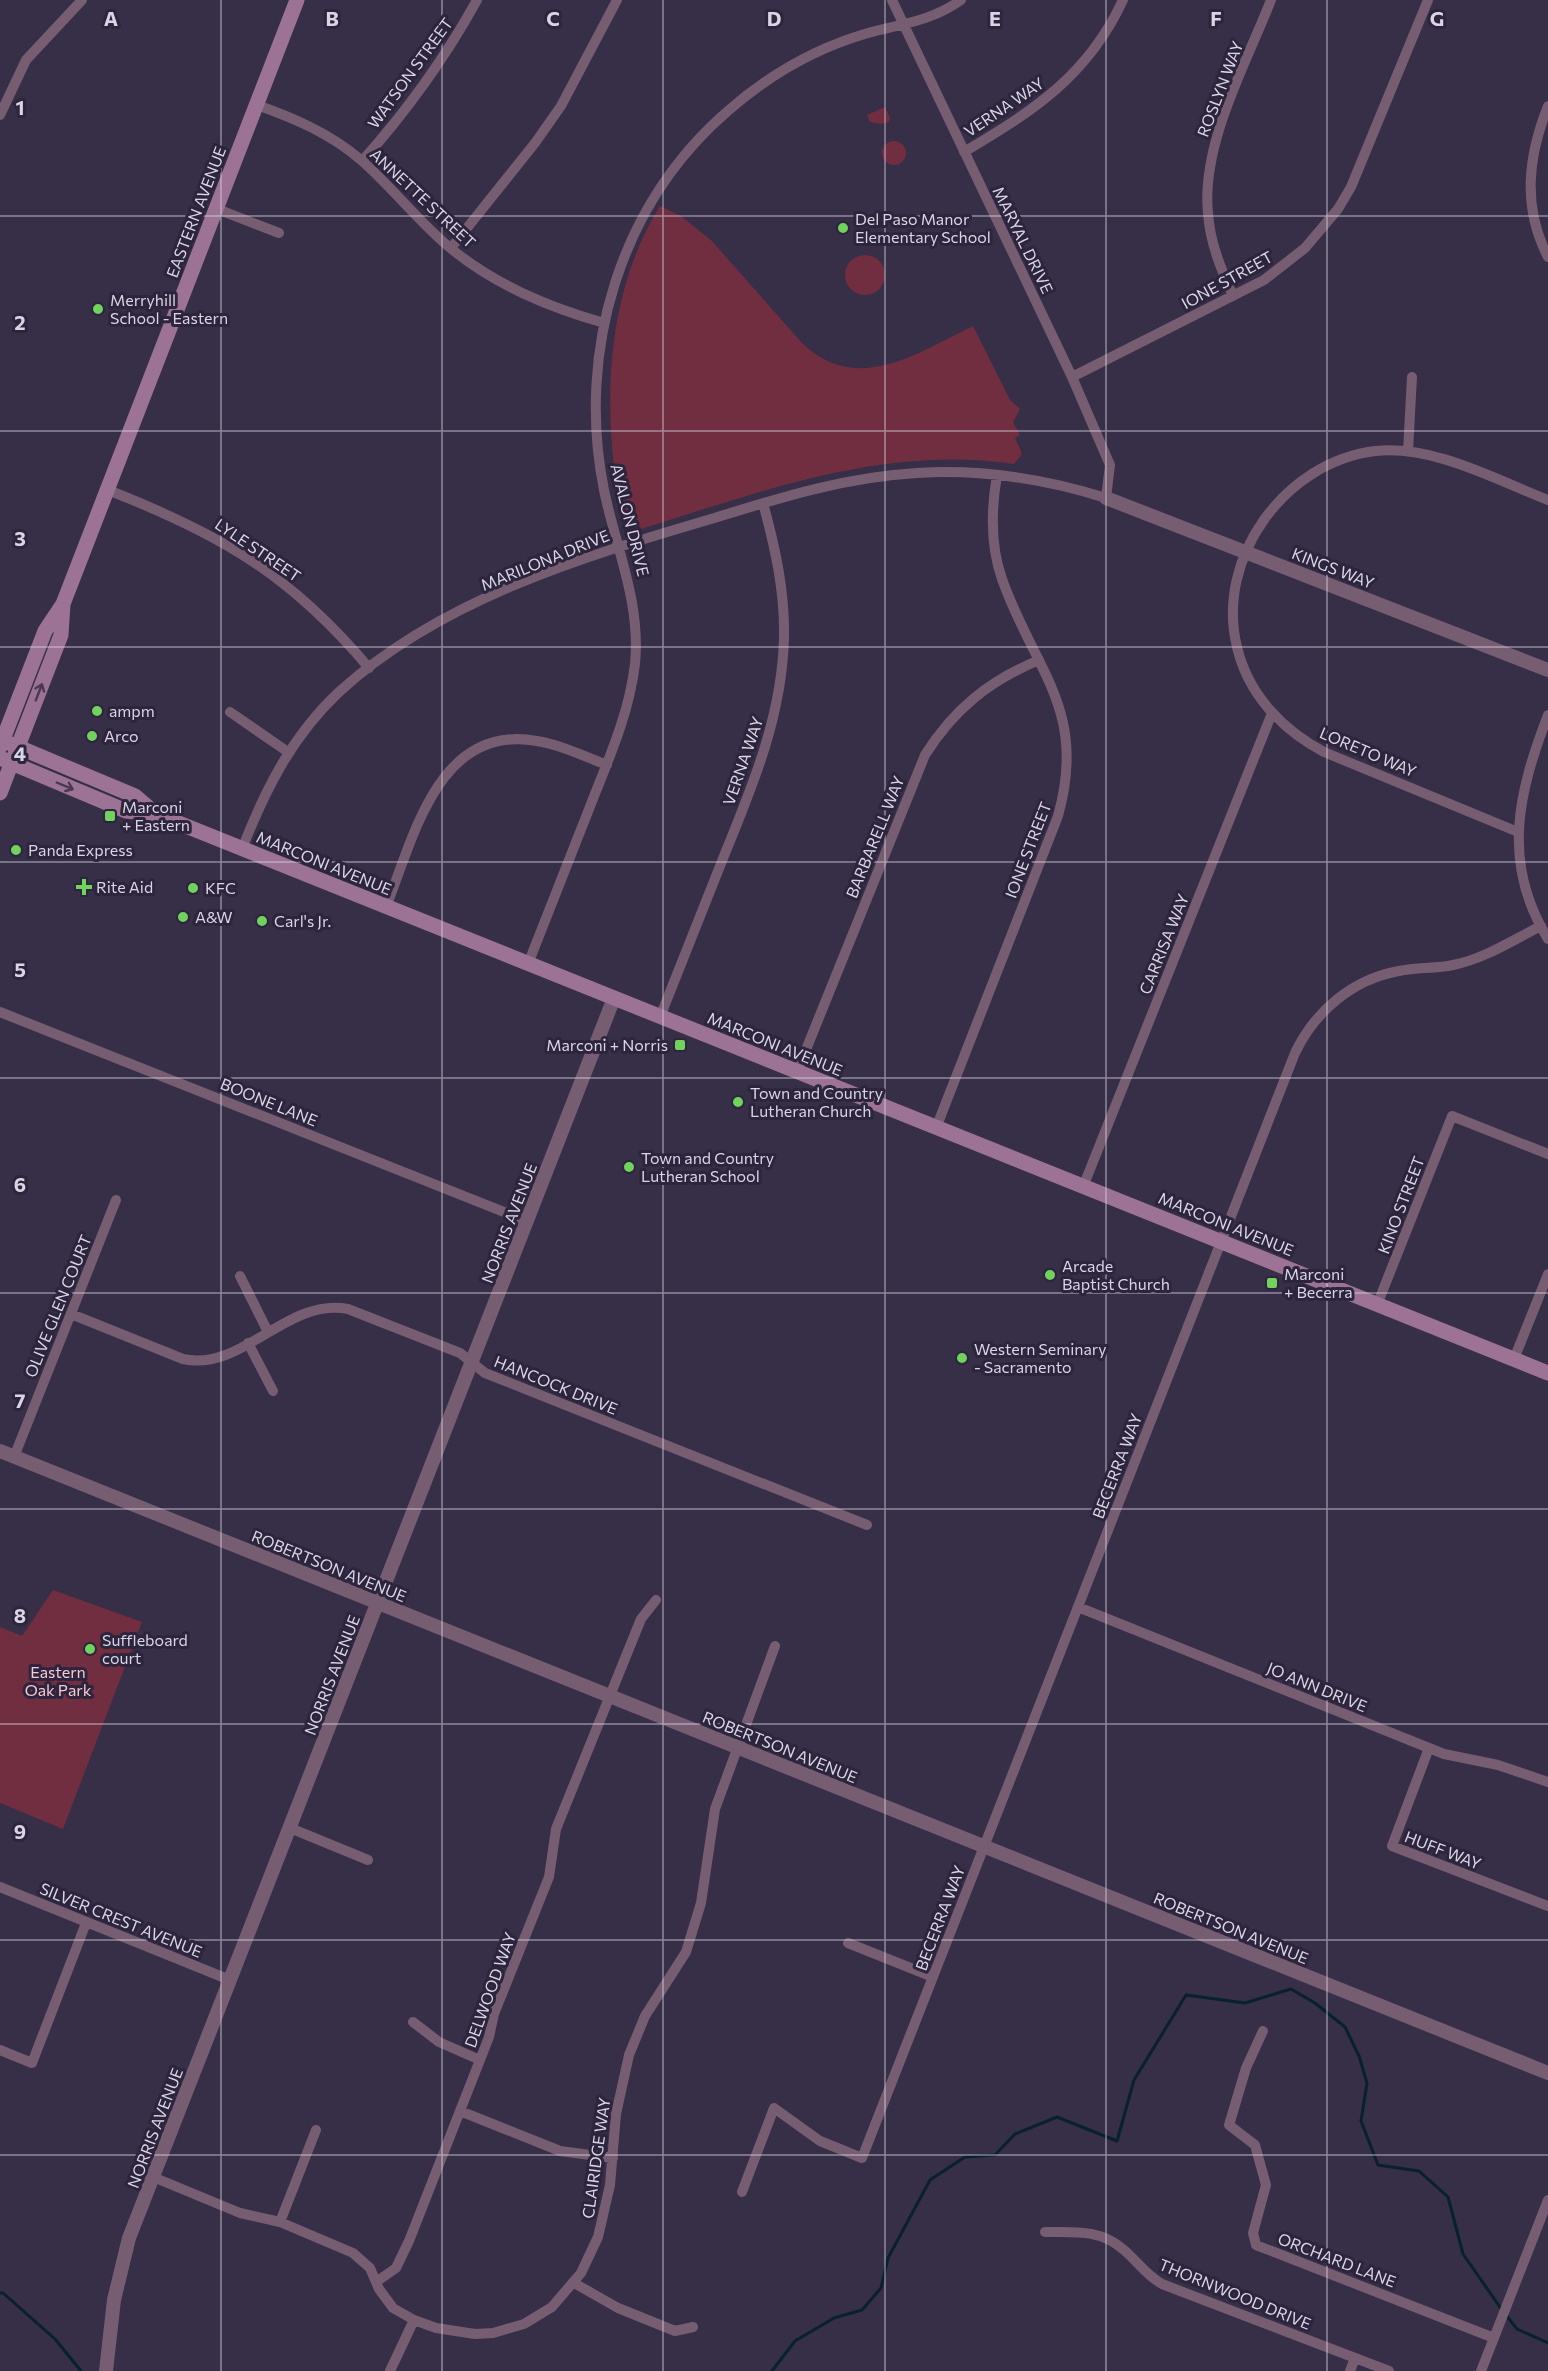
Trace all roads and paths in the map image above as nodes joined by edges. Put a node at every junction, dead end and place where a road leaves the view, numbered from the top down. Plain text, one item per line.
1 (82, 0) edge
2 (477, 0) edge
3 (617, 0) edge
4 (892, 0) edge
5 (961, 0) edge
6 (1123, 0) edge
7 (1271, 0) edge
8 (1428, 0) edge
9 (293, 1) edge
10 (904, 25) junction
11 (256, 105) junction
12 (1548, 106) edge
13 (0, 115) edge
14 (964, 152) junction
15 (362, 161) junction
16 (217, 209) junction
17 (279, 233) dead end
18 (451, 248) junction
19 (1548, 257) edge
20 (1233, 296) junction
21 (604, 323) junction
22 (1072, 377) junction
23 (1412, 377) dead end
24 (1408, 451) junction
25 (997, 475) junction
26 (108, 490) junction
27 (1106, 498) junction
28 (1548, 500) edge
29 (763, 503) junction
30 (620, 546) junction
31 (1247, 552) junction
32 (63, 604) junction
33 (1039, 660) junction
34 (369, 668) junction
35 (1548, 670) edge
36 (230, 712) dead end
37 (1272, 713) junction
38 (1548, 715) edge
39 (1, 742) edge
40 (18, 747) junction
41 (288, 752) junction
42 (6, 761) edge
43 (607, 765) junction
44 (0, 793) edge
45 (156, 814) junction
46 (1518, 832) junction
47 (242, 849) junction
48 (386, 907) junction
49 (1541, 926) junction
50 (1548, 939) edge
51 (528, 964) junction
52 (614, 998) junction
53 (0, 1012) edge
54 (660, 1017) junction
55 (797, 1072) junction
56 (936, 1128) junction
57 (1548, 1154) edge
58 (1083, 1187) junction
59 (116, 1200) dead end
60 (527, 1221) junction
61 (1221, 1242) junction
62 (1548, 1274) edge
63 (240, 1276) dead end
64 (1377, 1305) junction
65 (70, 1314) junction
66 (268, 1332) junction
67 (248, 1344) junction
68 (1514, 1359) junction
69 (472, 1363) junction
70 (1548, 1373) edge
71 (273, 1391) dead end
72 (0, 1451) edge
73 (14, 1457) junction
74 (867, 1525) dead end
75 (656, 1600) dead end
76 (378, 1603) junction
77 (1078, 1607) junction
78 (775, 1646) dead end
79 (611, 1696) junction
80 (737, 1747) junction
81 (1429, 1748) junction
82 (1548, 1782) edge
83 (290, 1828) junction
84 (984, 1846) junction
85 (368, 1860) dead end
86 (0, 1887) edge
87 (1548, 1906) edge
88 (86, 1923) junction
89 (848, 1943) dead end
90 (933, 1977) junction
91 (230, 1980) junction
92 (413, 2022) dead end
93 (1263, 2031) dead end
94 (0, 2050) edge
95 (480, 2060) junction
96 (1548, 2073) edge
97 (460, 2111) junction
98 (316, 2130) dead end
99 (613, 2158) junction
100 (153, 2177) junction
101 (742, 2192) dead end
102 (1548, 2200) edge
103 (280, 2222) junction
104 (1045, 2232) dead end
105 (376, 2282) junction
106 (574, 2283) junction
107 (414, 2320) junction
108 (693, 2327) dead end
109 (1494, 2338) junction
110 (1355, 2358) junction
111 (106, 2371) edge
112 (390, 2371) edge
113 (1350, 2371) edge
114 (1389, 2371) edge
115 (1481, 2371) edge

1 - 13 street
2 - 15 street, WATSON STREET
3 - 18 street
4 - 10 street, MARYAL DRIVE
5 - 10 street, AVALON DRIVE
6 - 14 street, VERNA WAY
7 - 20 street, ROSLYN WAY
8 - 20 street, IONE STREET
9 - 11 main road, EASTERN AVENUE
10 - 14 street, MARYAL DRIVE
10 - 21 street, AVALON DRIVE
11 - 15 street, ANNETTE STREET
11 - 16 main road, EASTERN AVENUE
12 - 19 street
14 - 22 street, MARYAL DRIVE
15 - 18 street, ANNETTE STREET
16 - 17 street
16 - 26 main road, EASTERN AVENUE
18 - 21 street, ANNETTE STREET
20 - 22 street, IONE STREET
21 - 30 street, AVALON DRIVE
22 - 27 street, MARYAL DRIVE
23 - 24 street
24 - 28 street, LORETO WAY
24 - 31 street, LORETO WAY
25 - 27 street, MARILONA DRIVE
25 - 29 street, MARILONA DRIVE
25 - 33 street, IONE STREET
26 - 32 main road, EASTERN AVENUE
26 - 34 street, LYLE STREET
27 - 31 street, KINGS WAY
29 - 30 street, MARILONA DRIVE
29 - 54 street, VERNA WAY
30 - 34 street, MARILONA DRIVE
30 - 43 street, AVALON DRIVE
31 - 35 street, KINGS WAY
31 - 37 street, LORETO WAY
32 - 39 main road, EASTERN AVENUE
40 -> 32 main road, EASTERN AVENUE
33 - 55 street, BARBARELL WAY
33 - 56 street, IONE STREET
34 - 41 street, MARILONA DRIVE
36 - 41 street
37 - 46 street, LORETO WAY
37 - 58 street, CARRISA WAY
38 - 46 street
39 - 40 main road, MARCONI AVENUE
40 - 42 main road, EASTERN AVENUE
40 - 45 main road, MARCONI AVENUE
41 - 47 street, MARILONA DRIVE
42 - 44 main road, EASTERN AVENUE
42 -> 45 main road, MARCONI AVENUE
43 - 48 street
43 - 51 street, AVALON DRIVE
45 - 47 main road, MARCONI AVENUE
46 - 49 street
47 - 48 main road, MARCONI AVENUE
48 - 51 main road, MARCONI AVENUE
49 - 50 street
49 - 61 street, BECERRA WAY
51 - 52 main road, MARCONI AVENUE
52 - 54 main road, MARCONI AVENUE
52 - 60 street, NORRIS AVENUE
53 - 60 street, BOONE LANE
54 - 55 main road, MARCONI AVENUE
55 - 56 main road, MARCONI AVENUE
56 - 58 main road, MARCONI AVENUE
57 - 64 street, KINO STREET
58 - 61 main road, MARCONI AVENUE
59 - 65 street, OLIVE GLEN COURT
60 - 69 street, NORRIS AVENUE
61 - 64 main road, MARCONI AVENUE
61 - 77 street, BECERRA WAY
62 - 68 street
63 - 66 street
64 - 68 main road, MARCONI AVENUE
65 - 67 street, HANCOCK DRIVE
65 - 73 street, OLIVE GLEN COURT
66 - 67 street, HANCOCK DRIVE
66 - 69 street, HANCOCK DRIVE
67 - 71 street
68 - 70 main road, MARCONI AVENUE
69 - 74 street, HANCOCK DRIVE
69 - 76 street, NORRIS AVENUE
72 - 73 street, ROBERTSON AVENUE
73 - 76 street, ROBERTSON AVENUE
75 - 79 street, DELWOOD WAY
76 - 79 street, ROBERTSON AVENUE
76 - 83 street, NORRIS AVENUE
77 - 81 street, JO ANN DRIVE
77 - 84 street, BECERRA WAY
78 - 80 street, CLAIRIDGE WAY
79 - 80 street, ROBERTSON AVENUE
79 - 95 street, DELWOOD WAY
80 - 84 street, ROBERTSON AVENUE
80 - 99 street, CLAIRIDGE WAY
81 - 82 street, JO ANN DRIVE
81 - 87 street, HUFF WAY
83 - 85 street
83 - 91 street, NORRIS AVENUE
84 - 90 street, BECERRA WAY
84 - 96 street, ROBERTSON AVENUE
86 - 88 street, SILVER CREST AVENUE
88 - 91 street, SILVER CREST AVENUE
88 - 94 street
89 - 90 street
90 - 101 street, BECERRA WAY
91 - 100 street, NORRIS AVENUE
92 - 95 street
93 - 109 street, ORCHARD LANE
95 - 97 street, DELWOOD WAY
97 - 99 street
97 - 105 street, DELWOOD WAY
98 - 103 street
99 - 106 street, CLAIRIDGE WAY
100 - 103 street, CLAIRIDGE WAY
100 - 111 street, NORRIS AVENUE
102 - 109 street
103 - 105 street, CLAIRIDGE WAY
104 - 110 street, THORNWOOD DRIVE
105 - 107 street, CLAIRIDGE WAY
106 - 107 street, CLAIRIDGE WAY
106 - 108 street
107 - 112 street
109 - 115 street
110 - 113 street
110 - 114 street, THORNWOOD DRIVE

